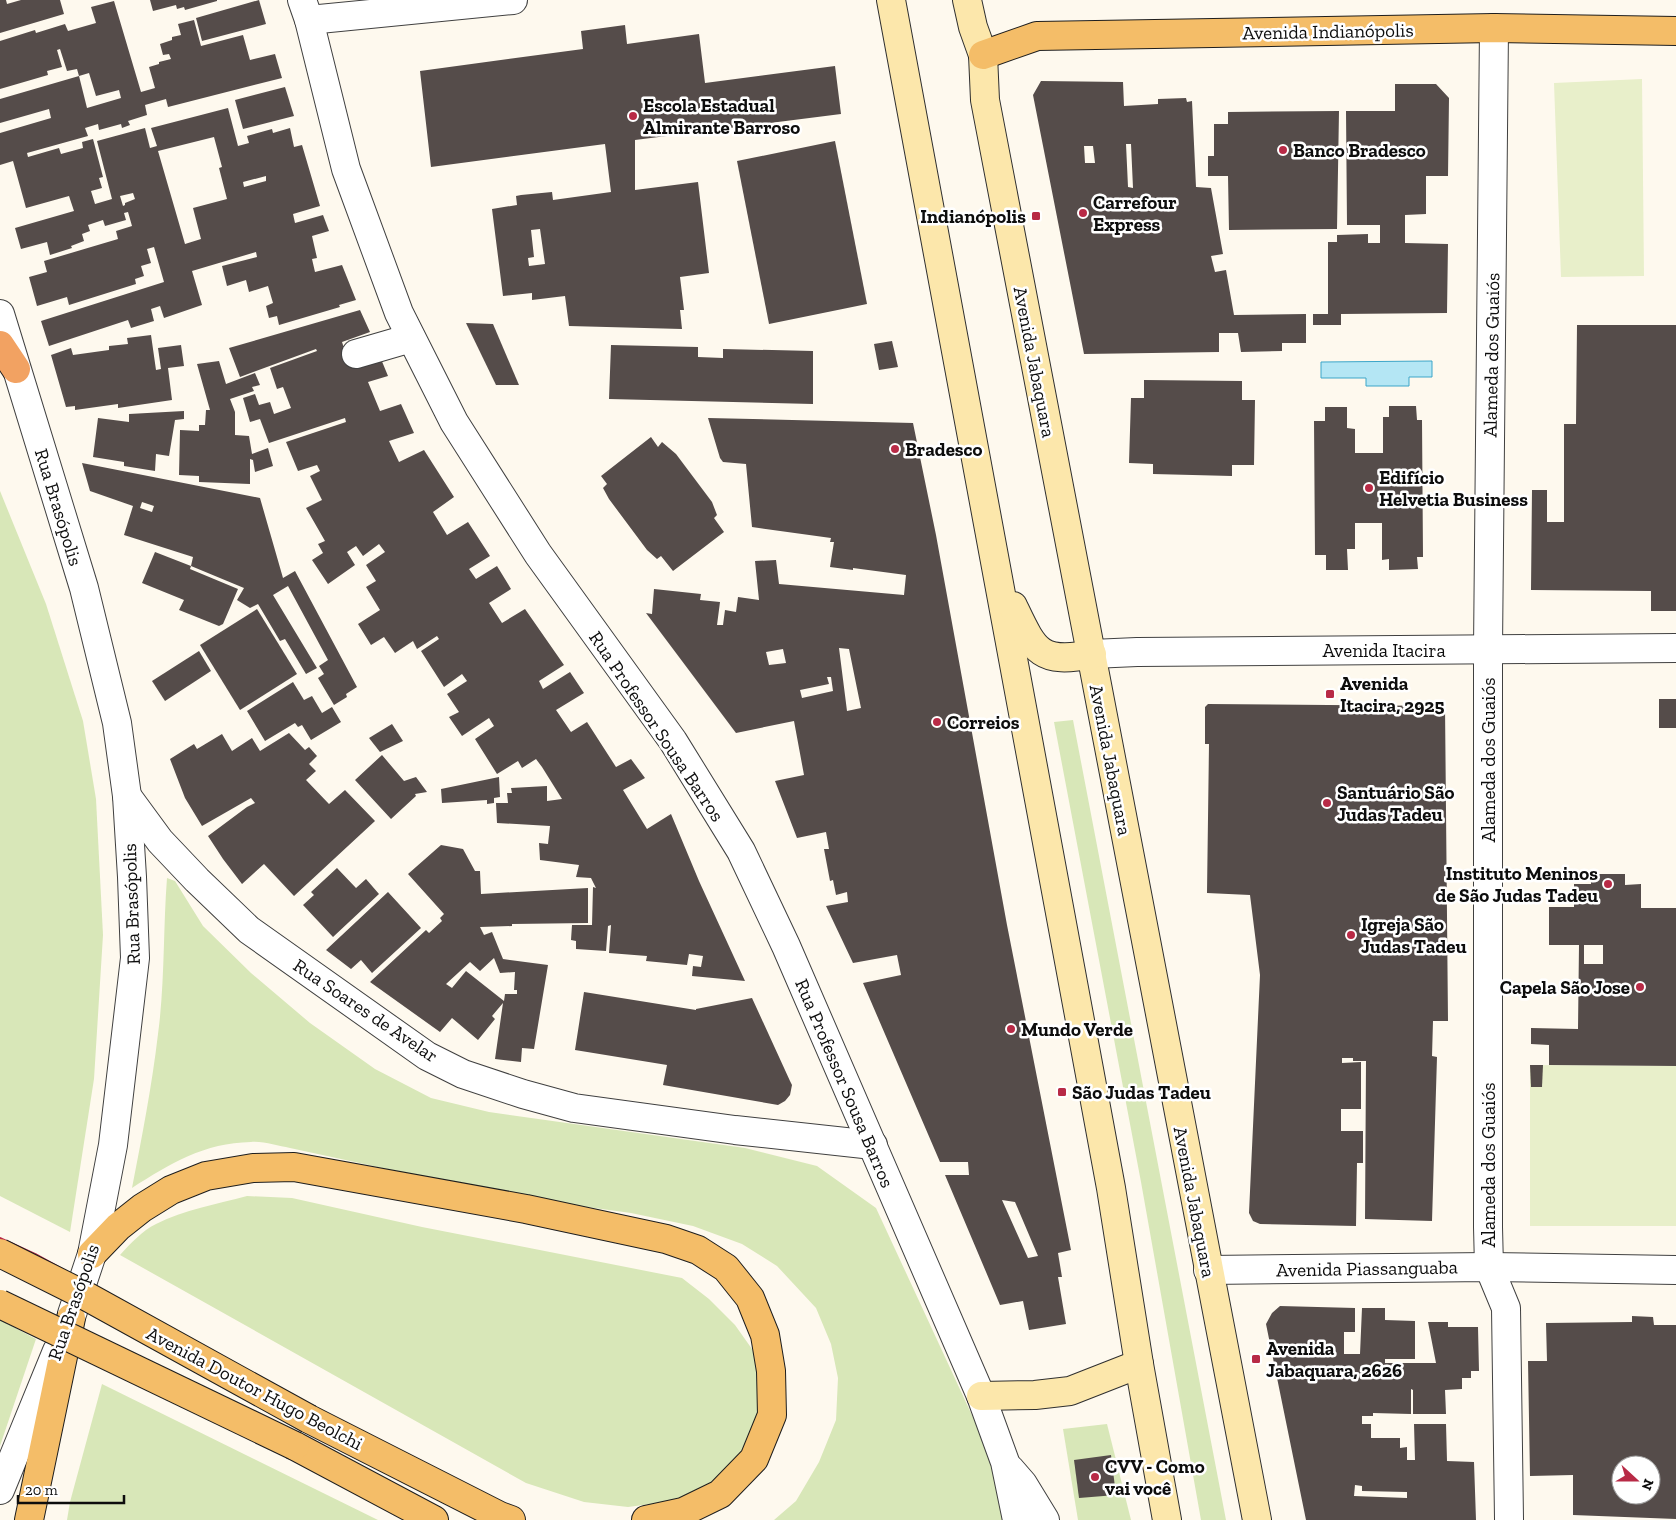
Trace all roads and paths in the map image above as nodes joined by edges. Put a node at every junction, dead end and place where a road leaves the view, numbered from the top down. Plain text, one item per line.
1 (513, 0) edge
2 (891, 0) edge
3 (967, 0) edge
4 (305, 10) edge
5 (1494, 28) junction
6 (1676, 31) edge
7 (983, 55) junction
8 (0, 314) edge
9 (411, 338) junction
10 (0, 345) edge
11 (356, 354) dead end
12 (16, 369) junction
13 (999, 578) junction
14 (1676, 648) edge
15 (1488, 649) junction
16 (1092, 654) junction
17 (127, 796) junction
18 (873, 1145) junction
19 (0, 1253) edge
20 (92, 1254) junction
21 (1489, 1267) junction
22 (1208, 1270) junction
23 (1676, 1270) edge
24 (0, 1304) edge
25 (71, 1318) junction
26 (1139, 1364) junction
27 (981, 1396) junction
28 (1005, 1462) junction
29 (0, 1490) edge
30 (506, 1518) edge
31 (1509, 1518) dead end
32 (29, 1520) edge
33 (434, 1520) edge
34 (527, 1520) edge
35 (646, 1520) edge
36 (1016, 1520) edge
37 (1045, 1520) edge
38 (1167, 1520) edge
39 (1257, 1520) edge

1 - 4 street
2 - 13 main road
3 - 7 main road, Avenida Jabaquara
4 - 9 street, Rua Professor Sousa Barros
5 - 6 main road, Avenida Indianópolis
5 - 7 main road, Avenida Indianópolis
5 - 15 street, Alameda dos Guaiós
7 - 16 main road, Avenida Jabaquara
8 - 12 street, Rua Brasópolis
9 - 11 street
9 - 18 street, Rua Professor Sousa Barros
10 - 12 highway
12 - 17 street, Rua Brasópolis
13 - 16 main road
13 - 26 main road
14 - 15 street, Avenida Itacira
15 - 16 street, Avenida Itacira
15 - 21 street, Alameda dos Guaiós
16 - 22 main road, Avenida Jabaquara
17 - 18 street, Rua Soares de Avelar
17 - 20 street, Rua Brasópolis
18 - 27 street, Rua Professor Sousa Barros
19 - 30 main road, Avenida Doutor Hugo Beolchi, bridge
20 - 25 street, Rua Brasópolis
20 - 35 main road
21 - 22 street, Avenida Piassanguaba
21 - 23 street, Avenida Piassanguaba
21 - 31 street, Alameda dos Guaiós
22 - 39 main road, Avenida Jabaquara
24 - 33 main road, Avenida Doutor Hugo Beolchi, bridge
25 - 29 street, Rua Brasópolis
25 - 32 main road
26 - 27 main road
26 - 38 main road
27 - 28 street, Rua Professor Sousa Barros
28 - 36 street, Rua Professor Sousa Barros
28 - 37 street, Rua Professor Sousa Barros
30 - 34 main road, Avenida Doutor Hugo Beolchi

